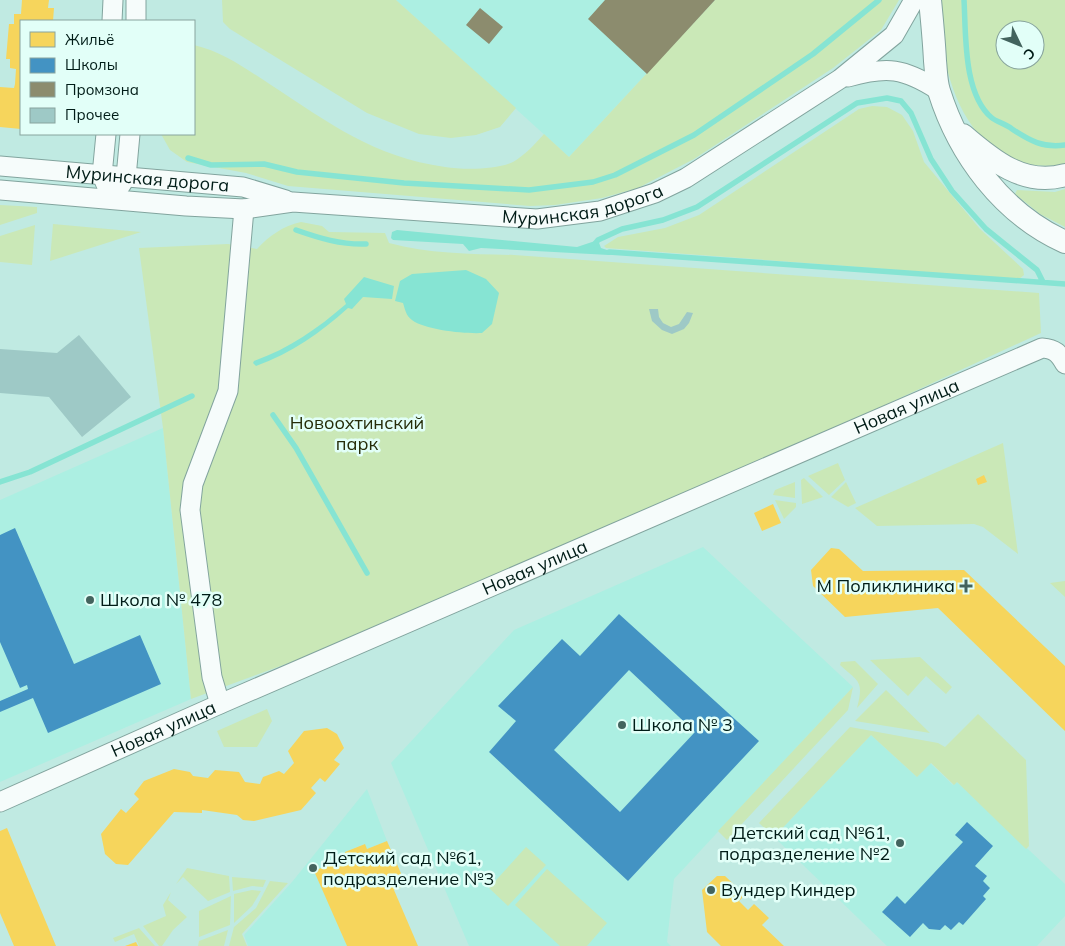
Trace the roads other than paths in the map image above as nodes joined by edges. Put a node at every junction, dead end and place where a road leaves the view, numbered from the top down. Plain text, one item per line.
1 (113, 0) edge
2 (136, 0) edge
3 (914, 0) edge
4 (930, 0) edge
5 (112, 20) edge
6 (136, 20) edge
7 (840, 79) junction
8 (938, 90) junction
9 (953, 126) junction
10 (106, 135) edge
11 (130, 135) edge
12 (0, 166) edge
13 (102, 175) junction
14 (1065, 175) edge
15 (126, 177) junction
16 (0, 190) edge
17 (112, 199) junction
18 (293, 202) junction
19 (244, 209) junction
20 (1065, 242) edge
21 (1065, 364) edge
22 (220, 704) junction
23 (0, 802) edge

1 - 5 street
2 - 6 street
3 - 7 street, Муринская дорога
4 - 8 main road
7 - 8 street, Муринская дорога
7 - 18 street, Муринская дорога
8 - 9 main road
9 - 14 main road
9 - 20 main road
10 - 13 street
11 - 15 street
12 - 13 street, Муринская дорога
13 - 15 street, Муринская дорога
13 - 17 street
15 - 17 street
15 - 18 street, Муринская дорога
16 - 17 street, Муринская дорога
17 - 19 street, Муринская дорога
18 - 19 street, Муринская дорога
19 - 22 street
21 - 22 street, Новая улица
22 - 23 street, Новая улица

